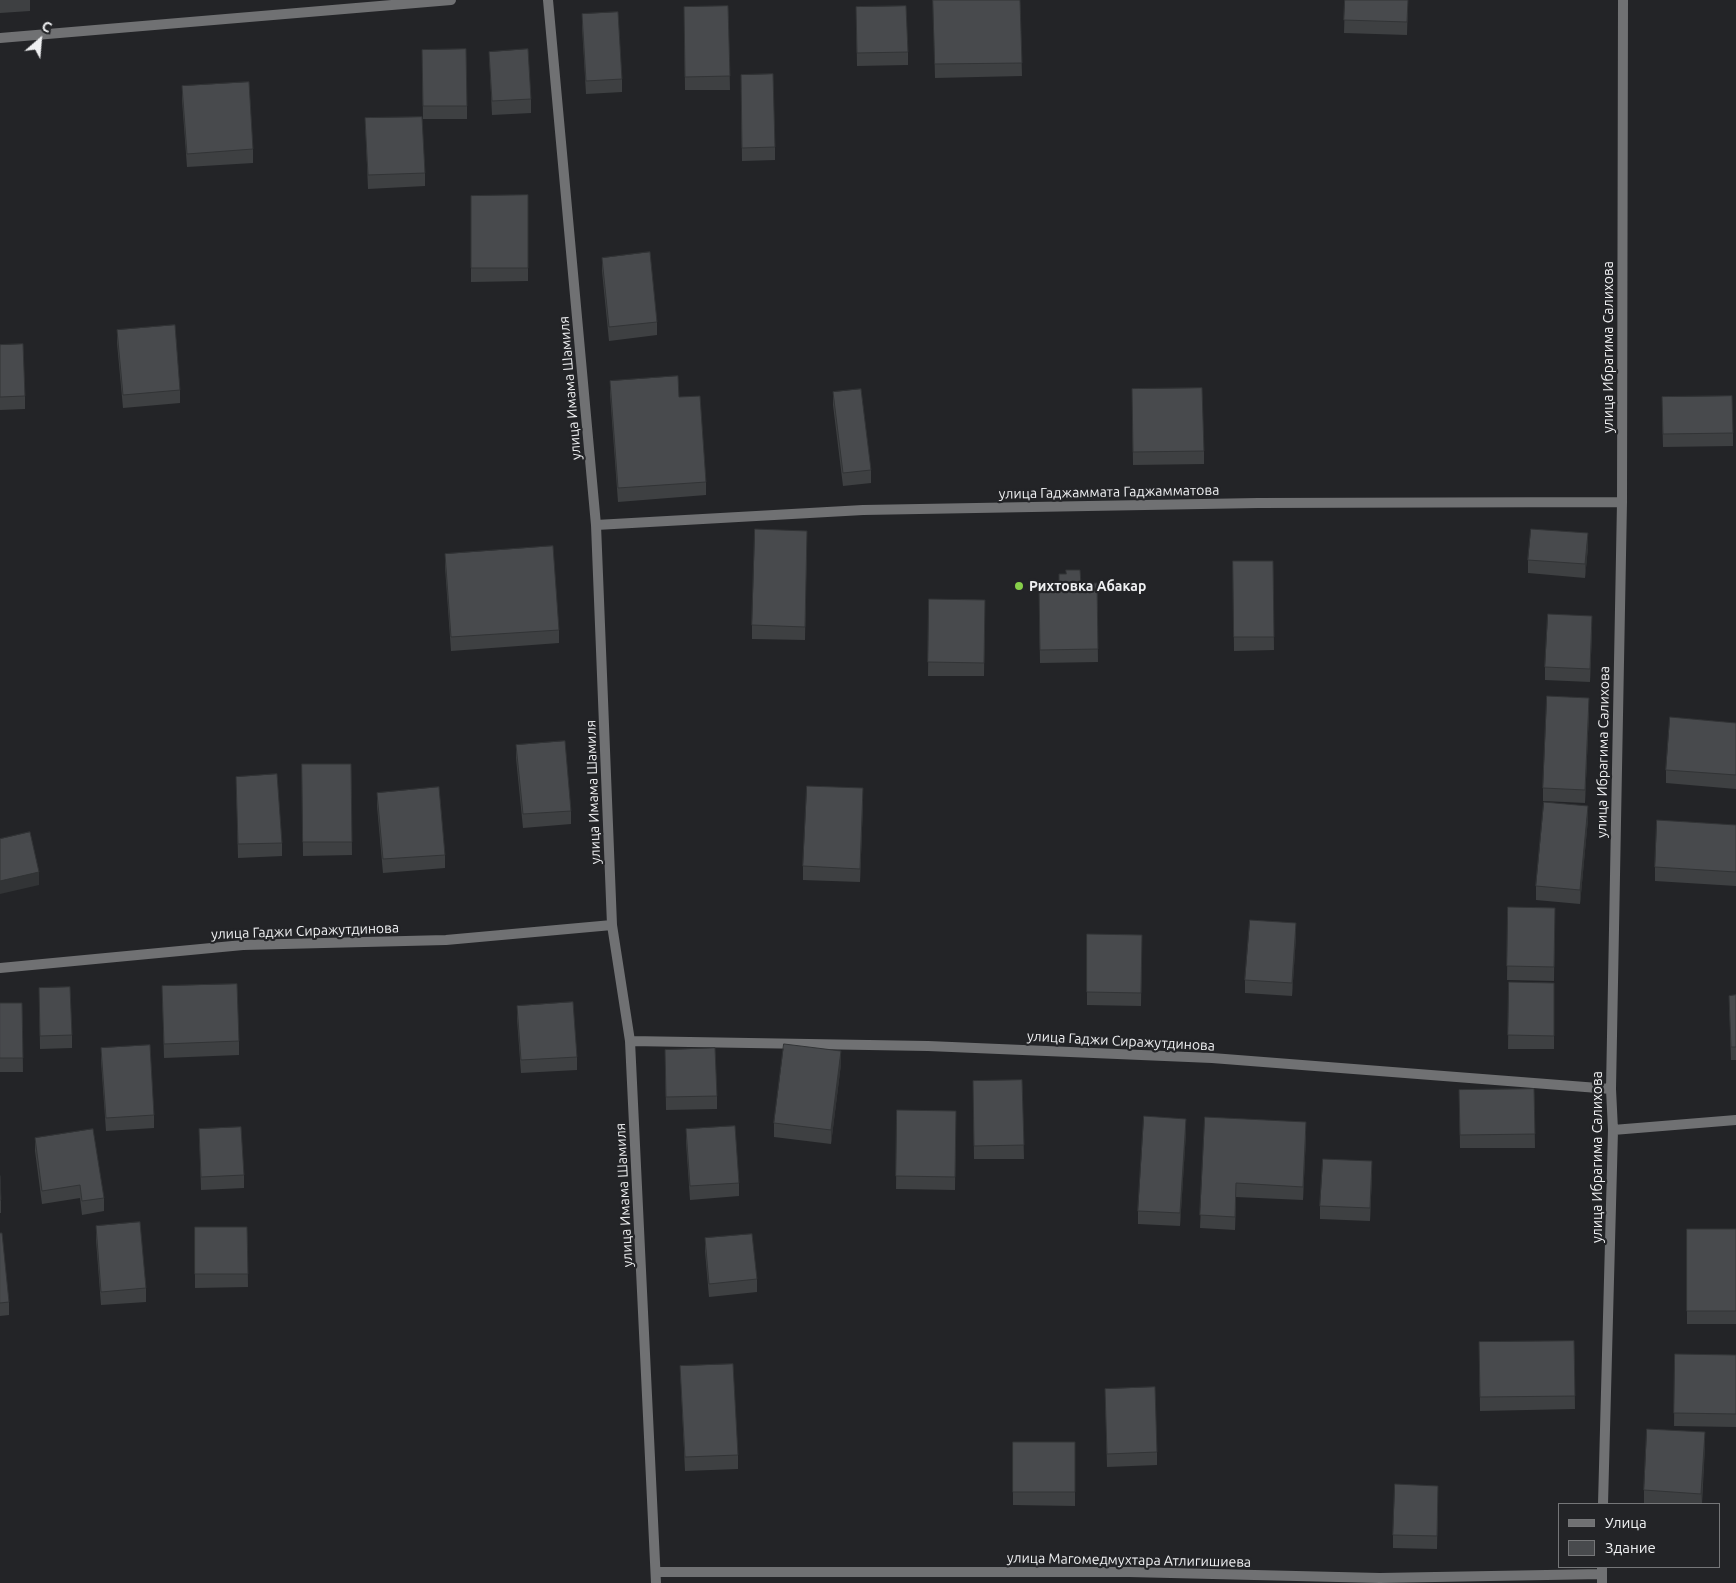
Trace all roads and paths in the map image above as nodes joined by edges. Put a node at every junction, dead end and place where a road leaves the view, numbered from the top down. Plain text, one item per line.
1 (451, 0) edge
2 (548, 0) edge
3 (1623, 0) edge
4 (0, 38) edge
5 (1622, 502) junction
6 (596, 525) junction
7 (612, 925) junction
8 (0, 968) edge
9 (630, 1041) junction
10 (1611, 1089) junction
11 (1736, 1120) edge
12 (1613, 1130) junction
13 (1603, 1503) edge
14 (1602, 1575) edge
15 (656, 1578) edge

1 - 4 street
2 - 6 street, улица Имама Шамиля
3 - 5 street, улица Ибрагима Салихова
5 - 6 street, улица Гаджаммата Гаджамматова
5 - 10 street, улица Ибрагима Салихова
6 - 7 street, улица Имама Шамиля
7 - 8 street, улица Гаджи Сиражутдинова
7 - 9 street, улица Имама Шамиля
9 - 10 street, улица Гаджи Сиражутдинова
9 - 15 street, улица Имама Шамиля
10 - 12 street, улица Ибрагима Салихова
11 - 12 street
12 - 13 street, улица Ибрагима Салихова
14 - 15 street, улица Магомедмухтара Атлигишиева

